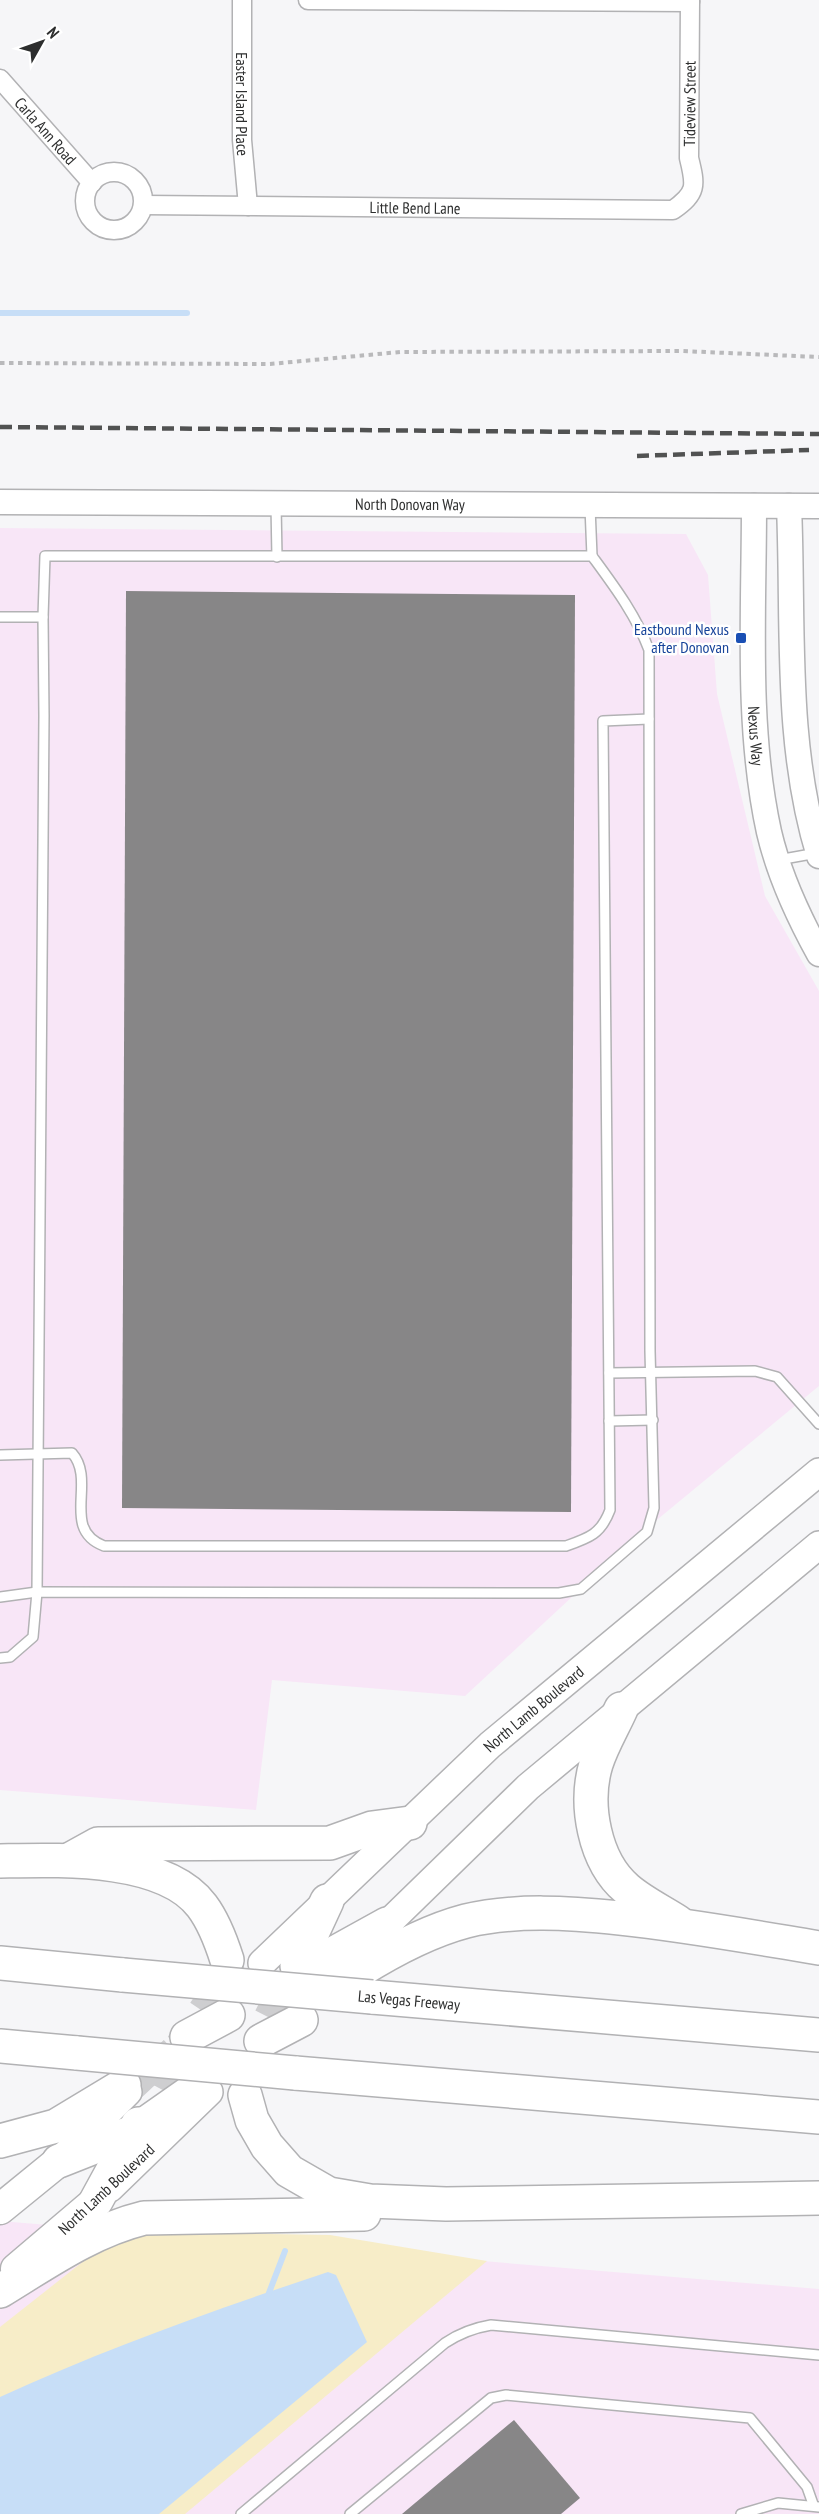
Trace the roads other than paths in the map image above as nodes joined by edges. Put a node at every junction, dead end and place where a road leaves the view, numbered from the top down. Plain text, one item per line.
1 (242, 0) edge
2 (308, 0) edge
3 (690, 1) edge
4 (0, 79) edge
5 (92, 183) junction
6 (684, 202) joint
7 (143, 205) junction
8 (248, 206) junction
9 (0, 502) edge
10 (276, 503) junction
11 (590, 505) junction
12 (754, 506) junction
13 (789, 506) junction
14 (819, 506) edge
15 (592, 556) junction
16 (277, 557) junction
17 (0, 617) edge
18 (43, 617) junction
19 (649, 720) junction
20 (819, 853) edge
21 (778, 860) junction
22 (819, 954) edge
23 (651, 1372) junction
24 (609, 1373) junction
25 (653, 1420) junction
26 (609, 1421) junction
27 (819, 1425) edge
28 (38, 1454) junction
29 (0, 1455) edge
30 (819, 1472) edge
31 (819, 1545) edge
32 (37, 1592) junction
33 (0, 1597) edge
34 (0, 1658) edge
35 (621, 1709) junction
36 (410, 1823) junction
37 (69, 1860) junction
38 (0, 1861) edge
39 (327, 1901) junction
40 (387, 1924) joint
41 (682, 1925) junction
42 (819, 1948) edge
43 (227, 1960) tunnel mouth
44 (0, 1963) edge
45 (262, 1963) dead end
46 (336, 1974) junction
47 (819, 2035) edge
48 (0, 2046) edge
49 (139, 2087) junction
50 (201, 2092) joint
51 (245, 2095) dead end
52 (819, 2117) edge
53 (135, 2131) junction
54 (0, 2141) edge
55 (58, 2161) junction
56 (819, 2198) edge
57 (96, 2201) junction
58 (446, 2204) junction
59 (0, 2209) edge
60 (0, 2283) edge
61 (0, 2291) edge
62 (819, 2355) edge
63 (816, 2505) edge
64 (241, 2514) edge
65 (350, 2514) edge
66 (741, 2514) edge

1 - 8 street, Easter Island Place
2 - 3 street
3 - 6 street, Tideview Street
4 - 5 street, Carla Ann Road
5 - 7 street
5 - 7 street
6 - 8 street, Little Bend Lane
7 - 8 street, Little Bend Lane
9 - 10 street, North Donovan Way
10 - 11 street, North Donovan Way
10 - 16 lane
11 - 12 street, North Donovan Way
11 - 15 lane
12 - 13 street, North Donovan Way
12 - 21 street, Nexus Way
13 - 14 street, North Donovan Way
13 - 20 street
15 - 16 lane
15 - 19 lane
16 - 18 lane
17 - 18 lane
18 - 28 lane
19 - 23 lane
19 - 24 lane
20 - 21 lane
21 - 22 street, Nexus Way
23 - 24 lane
23 - 25 lane
23 - 27 lane
24 - 26 lane
25 - 26 lane
25 - 32 lane
26 - 28 lane
28 - 29 lane
28 - 32 lane
30 - 36 main road, North Lamb Boulevard
31 - 35 main road
32 - 33 lane
32 - 34 lane
35 - 40 main road
35 - 41 highway
36 - 37 highway
36 - 39 main road, North Lamb Boulevard
37 - 38 highway
37 - 43 highway
39 - 45 main road, North Lamb Boulevard
39 - 46 highway
40 - 46 highway
41 - 42 highway
41 - 46 highway
44 - 46 highway, Las Vegas Freeway, bridge
46 - 47 highway, Las Vegas Freeway
48 - 52 highway, bridge
49 - 53 highway
49 - 54 highway
49 - 55 main road
50 - 53 highway
50 - 57 main road, North Lamb Boulevard
51 - 58 highway
53 - 55 highway
53 - 57 highway
55 - 59 main road
56 - 58 highway
57 - 60 main road, North Lamb Boulevard
58 - 61 highway
62 - 64 lane
63 - 65 lane
63 - 66 lane

